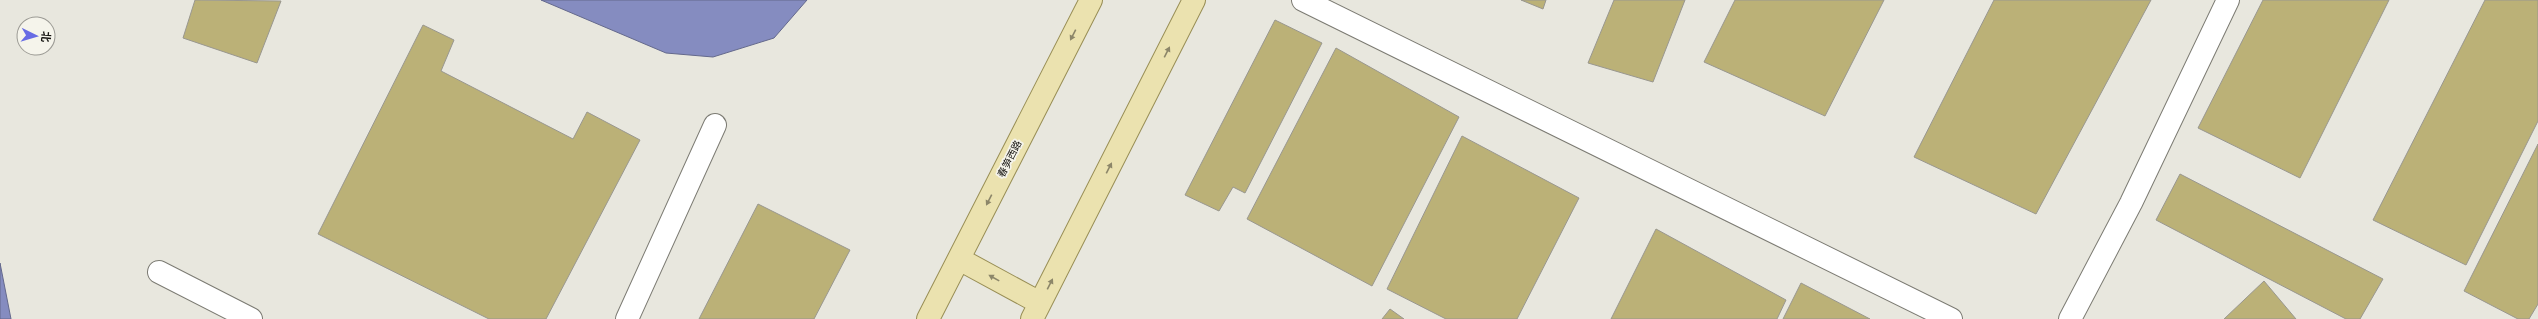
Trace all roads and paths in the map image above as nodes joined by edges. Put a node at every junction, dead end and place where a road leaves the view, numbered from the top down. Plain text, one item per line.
1 (1091, 0) edge
2 (1194, 0) edge
3 (1303, 0) edge
4 (2228, 0) edge
5 (715, 125) dead end
6 (959, 259) junction
7 (159, 272) dead end
8 (1036, 311) edge
9 (251, 319) edge
10 (627, 319) edge
11 (928, 319) edge
12 (1951, 319) edge
13 (2070, 319) edge

1 -> 6 main road, 春笋西路
8 -> 2 main road
3 - 12 street
4 - 13 street
5 - 10 street
8 -> 6 main road
6 - 11 main road, 春笋西路
7 - 9 street

